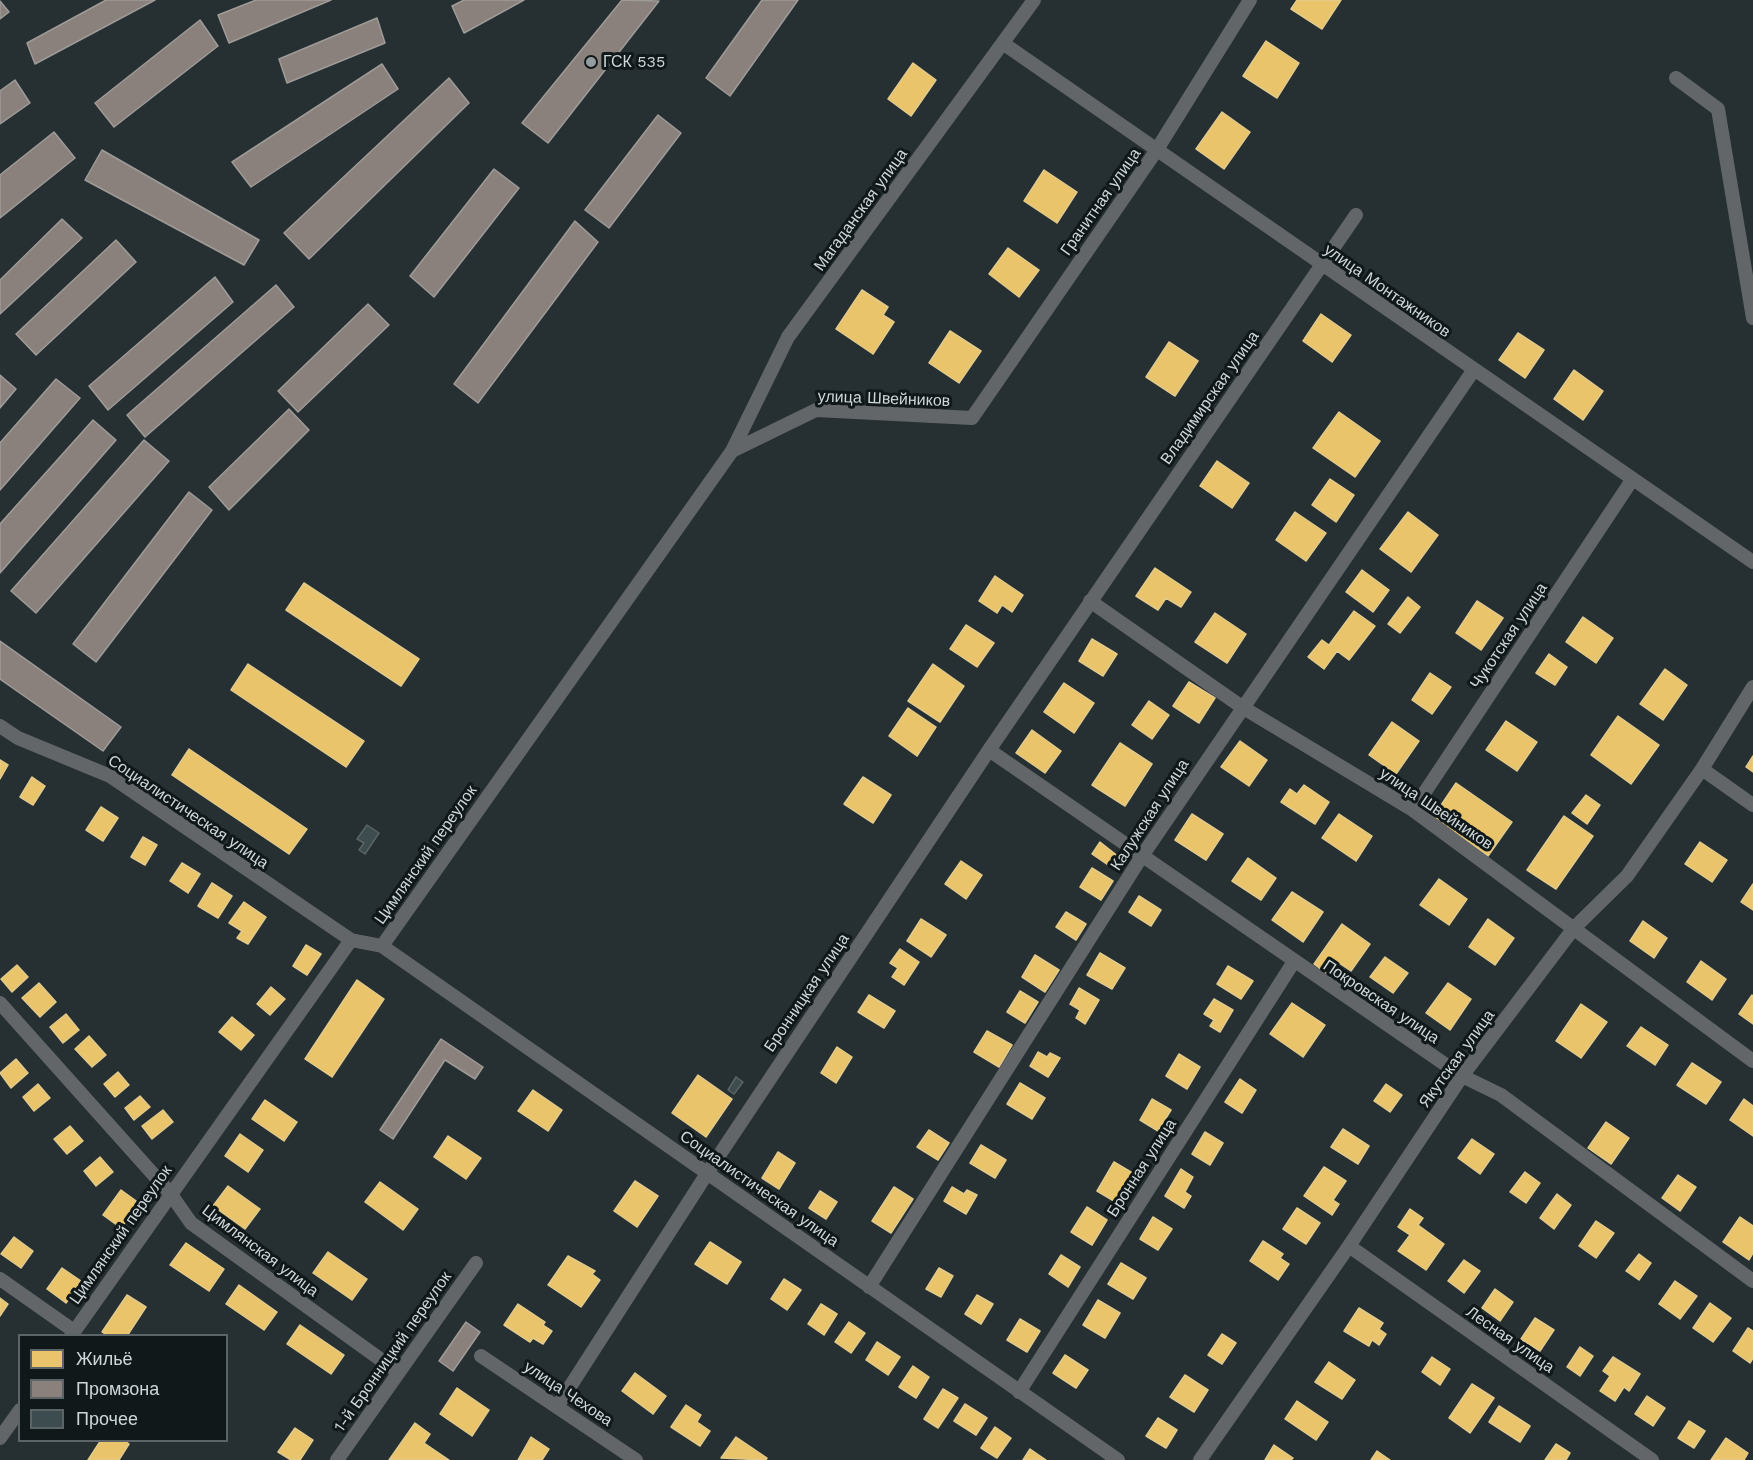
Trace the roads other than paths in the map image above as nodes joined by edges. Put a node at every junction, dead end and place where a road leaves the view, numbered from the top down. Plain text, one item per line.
1 (1034, 0) edge
2 (1250, 0) edge
3 (1004, 44) junction
4 (1677, 78) dead end
5 (1156, 151) junction
6 (1356, 215) dead end
7 (1321, 266) junction
8 (1753, 318) edge
9 (1473, 370) junction
10 (972, 418) joint
11 (732, 451) junction
12 (1632, 480) junction
13 (1753, 562) edge
14 (1090, 601) junction
15 (1753, 687) edge
16 (1242, 707) junction
17 (0, 726) edge
18 (989, 750) junction
19 (1702, 769) junction
20 (1753, 806) edge
21 (1413, 810) junction
22 (1142, 856) junction
23 (1574, 928) junction
24 (351, 940) junction
25 (382, 946) junction
26 (1293, 963) junction
27 (0, 1003) edge
28 (1753, 1061) edge
29 (1462, 1076) junction
30 (708, 1172) junction
31 (170, 1193) junction
32 (1349, 1246) junction
33 (476, 1263) dead end
34 (0, 1279) edge
35 (1753, 1281) edge
36 (868, 1287) junction
37 (72, 1333) edge
38 (481, 1356) dead end
39 (399, 1372) junction
40 (1019, 1392) junction
41 (557, 1407) junction
42 (18, 1413) edge
43 (0, 1438) edge
44 (337, 1460) edge
45 (636, 1460) edge
46 (1118, 1460) edge
47 (1200, 1460) edge
48 (1652, 1460) edge

1 - 3 street, Магаданская улица
2 - 5 street, Гранитная улица
3 - 5 street, улица Монтажников
3 - 11 street, Магаданская улица
4 - 8 street
5 - 7 street, улица Монтажников
5 - 10 street, Гранитная улица
6 - 7 street, Владимирская улица
7 - 9 street, улица Монтажников
7 - 14 street, Владимирская улица
9 - 12 street, улица Монтажников
9 - 16 street, Калужская улица
10 - 11 street, улица Швейников
11 - 25 street, Цимлянский переулок
12 - 13 street, улица Монтажников
12 - 21 street, Чукотская улица
14 - 16 street, улица Швейников
14 - 18 street, Бронницкая улица
15 - 19 street, Якутская улица
16 - 21 street, улица Швейников
16 - 22 street, Калужская улица
17 - 24 street, Социалистическая улица
18 - 22 street, Покровская улица
18 - 30 street, Бронницкая улица
19 - 20 street
19 - 23 street, Якутская улица
21 - 23 street, улица Швейников
22 - 26 street, Покровская улица
22 - 36 street, Калужская улица
23 - 28 street, улица Швейников
23 - 29 street, Якутская улица
24 - 25 street, Цимлянский переулок
24 - 31 street, Цимлянский переулок
25 - 30 street, Социалистическая улица
26 - 29 street, Покровская улица
26 - 40 street, Бронная улица
27 - 31 street, Цимлянская улица
29 - 32 street, Якутская улица
29 - 35 street, Покровская улица
30 - 36 street, Социалистическая улица
30 - 41 street, Бронницкая улица
31 - 37 street, Цимлянский переулок
31 - 39 street, Цимлянская улица
32 - 47 street, Якутская улица
32 - 48 street, Лесная улица
33 - 39 street, 1-й Бронницкий переулок
34 - 37 street
36 - 40 street, Социалистическая улица
38 - 41 street, улица Чехова
39 - 44 street, 1-й Бронницкий переулок
40 - 46 street, Социалистическая улица
41 - 45 street, улица Чехова
42 - 43 street

